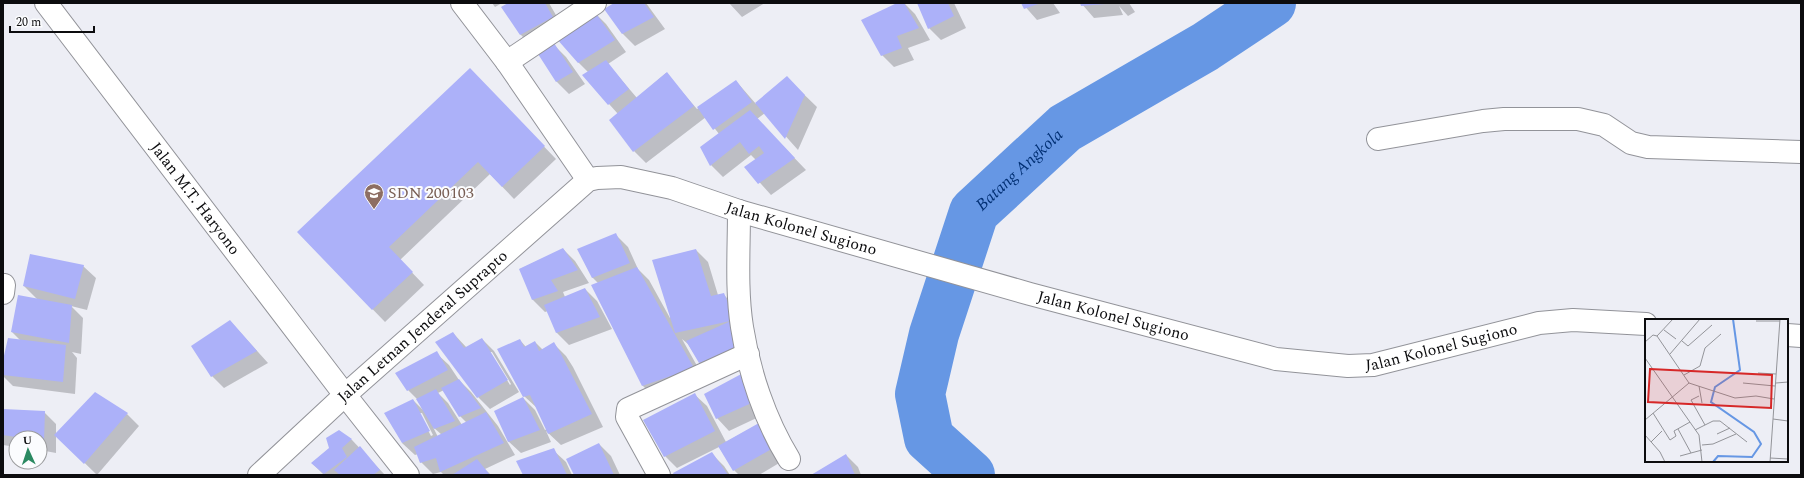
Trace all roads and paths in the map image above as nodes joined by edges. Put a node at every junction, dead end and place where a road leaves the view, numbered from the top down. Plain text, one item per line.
1 (46, 3) edge
2 (462, 3) edge
3 (595, 3) edge
4 (507, 62) junction
5 (1378, 138) dead end
6 (1801, 152) edge
7 (588, 180) junction
8 (738, 211) junction
9 (1645, 324) edge
10 (1788, 335) edge
11 (1801, 336) edge
12 (748, 354) junction
13 (345, 395) junction
14 (789, 459) dead end
15 (259, 475) edge
16 (408, 475) edge
17 (659, 475) edge

1 - 13 street, Jalan M.T. Haryono
2 - 4 street
3 - 4 street
4 - 7 street
5 - 6 street
7 - 8 street, Jalan Kolonel Sugiono
7 - 13 street, Jalan Letnan Jenderal Suprapto
8 - 9 street, Jalan Kolonel Sugiono
8 - 12 street
10 - 11 street
12 - 14 street
12 - 17 street
13 - 15 street, Jalan Letnan Jenderal Suprapto
13 - 16 street, Jalan M.T. Haryono

